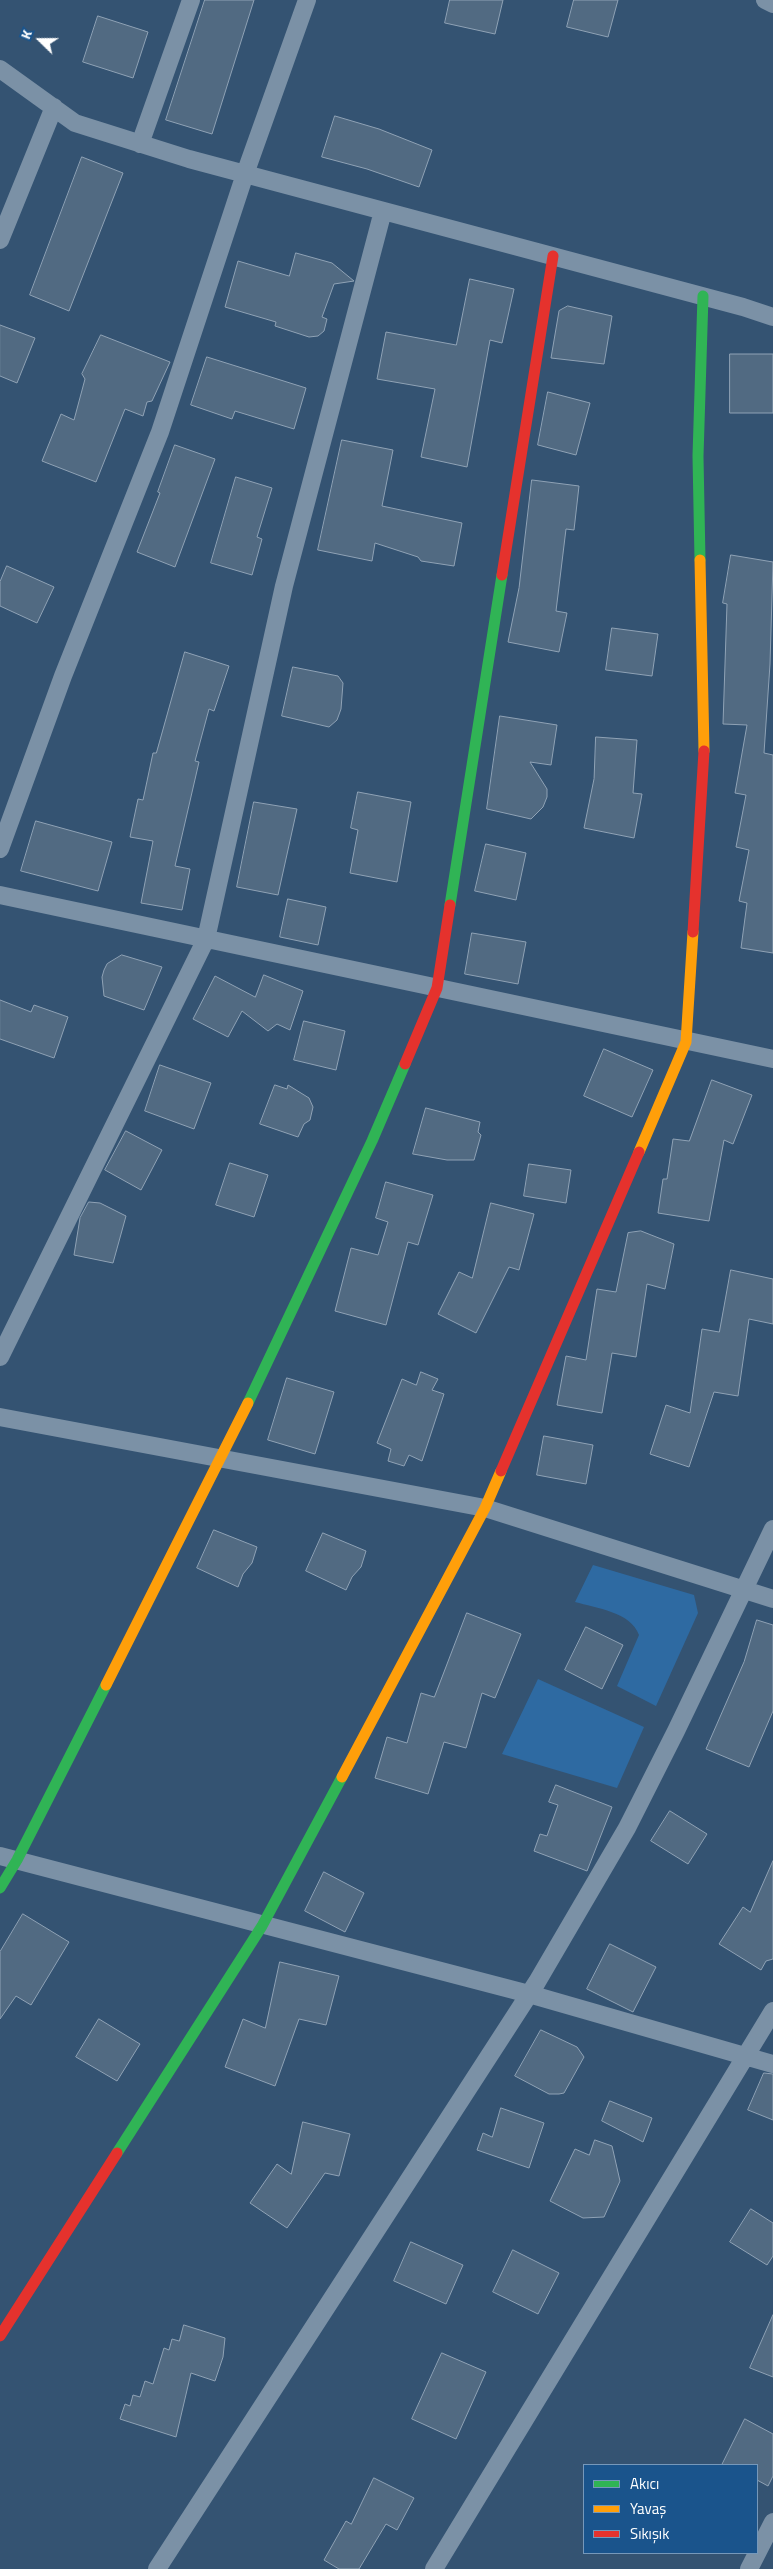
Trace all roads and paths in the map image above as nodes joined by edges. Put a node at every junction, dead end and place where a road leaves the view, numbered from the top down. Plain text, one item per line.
1 (191, 0) edge
2 (307, 0) edge
3 (765, 0) edge
4 (773, 4) edge
5 (0, 68) edge
6 (54, 107) junction
7 (140, 144) junction
8 (245, 174) junction
9 (383, 211) junction
10 (0, 240) edge
11 (553, 256) junction
12 (703, 296) junction
13 (773, 317) edge
14 (0, 849) edge
15 (0, 895) edge
16 (206, 939) junction
17 (437, 988) junction
18 (686, 1042) junction
19 (773, 1059) edge
20 (0, 1357) edge
21 (0, 1417) edge
22 (221, 1459) junction
23 (485, 1508) junction
24 (773, 1529) edge
25 (745, 1591) junction
26 (773, 1600) edge
27 (0, 1856) edge
28 (18, 1860) junction
29 (0, 1888) edge
30 (262, 1926) junction
31 (529, 1994) junction
32 (773, 2011) edge
33 (746, 2058) junction
34 (773, 2064) edge
35 (0, 2336) edge
36 (773, 2522) edge
37 (758, 2551) edge
38 (757, 2554) edge
39 (157, 2569) edge
40 (434, 2569) edge
41 (749, 2569) edge

1 - 7 street
2 - 8 street
3 - 4 street
5 - 6 street
6 - 7 street
6 - 10 street
7 - 8 street
8 - 9 street
8 - 14 street
9 - 11 street
9 - 16 street
11 - 12 street
11 - 17 street
12 - 13 street
12 - 18 street
15 - 16 street
16 - 17 street
16 - 20 street
17 - 18 street
17 - 22 street
18 - 19 street
18 - 23 street
21 - 22 street
22 - 23 street
22 - 28 street
23 - 25 street
23 - 30 street
24 - 25 street
25 - 26 street
25 - 31 street
27 - 28 street
28 - 29 street
28 - 30 street
30 - 31 street
30 - 35 street
31 - 33 street
31 - 39 street
32 - 33 street
33 - 34 street
33 - 40 street
36 - 37 street
38 - 41 street

